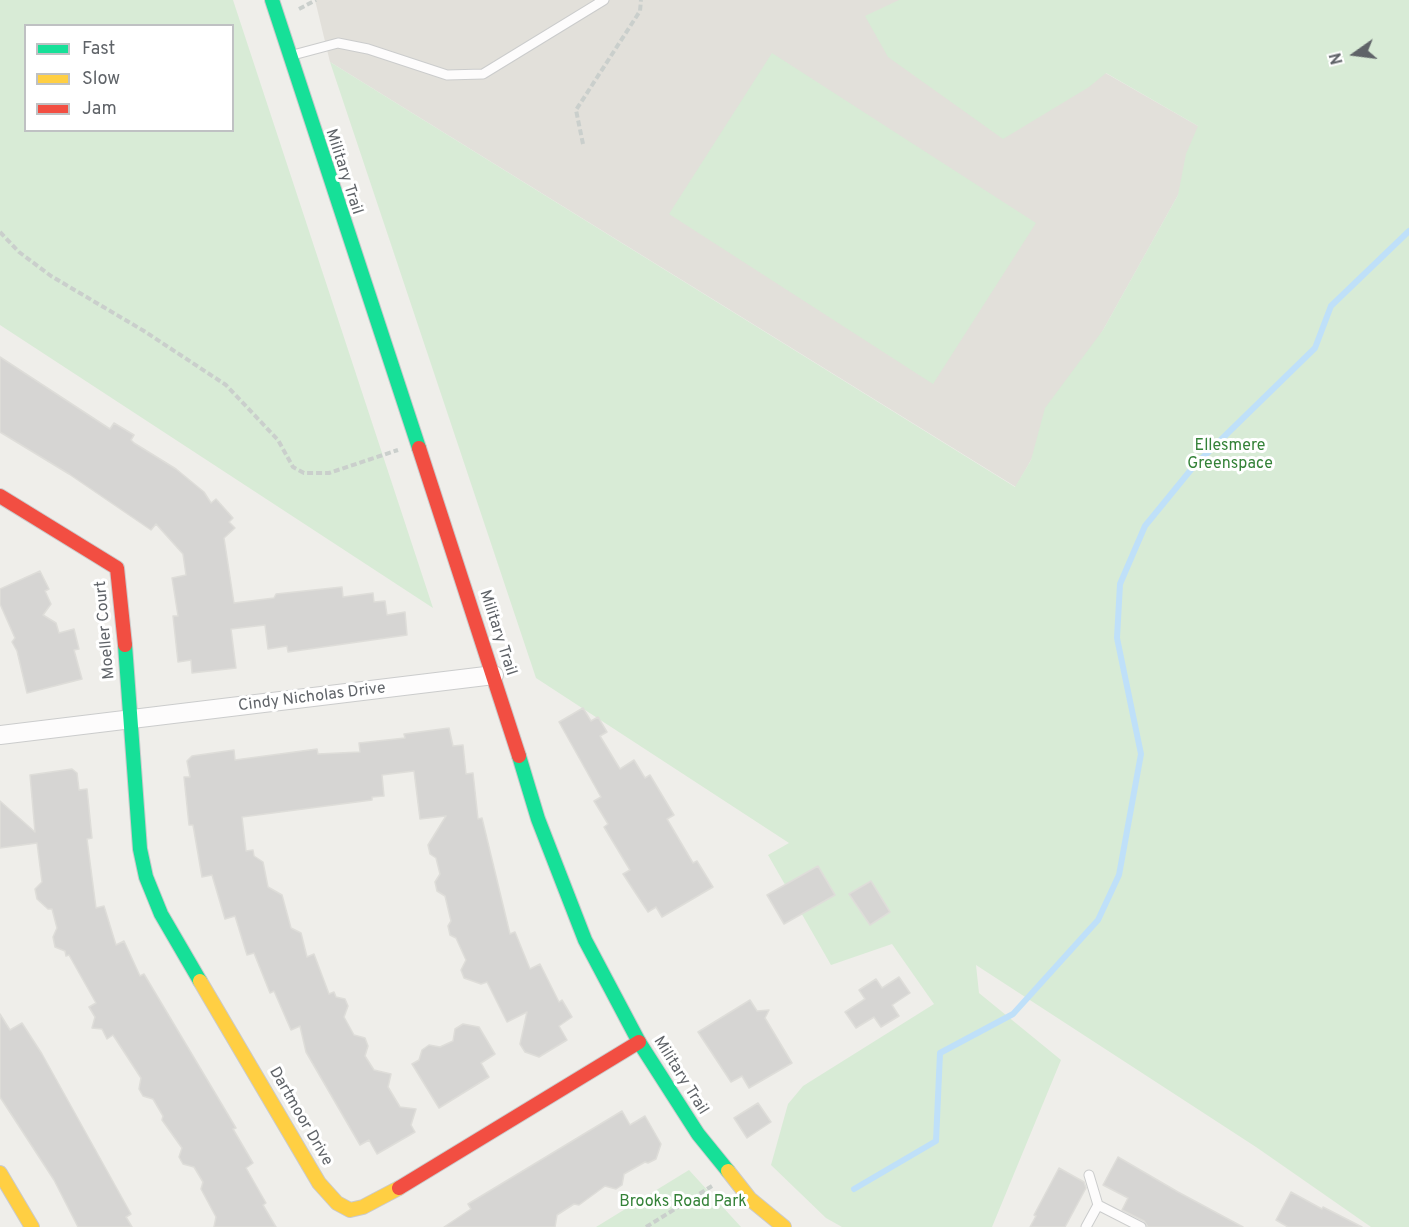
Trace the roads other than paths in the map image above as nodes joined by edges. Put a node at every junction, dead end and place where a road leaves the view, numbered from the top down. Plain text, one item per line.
1 (272, 0) edge
2 (604, 0) edge
3 (288, 56) junction
4 (0, 496) edge
5 (494, 675) junction
6 (131, 719) junction
7 (0, 735) edge
8 (639, 1042) junction
9 (0, 1173) edge
10 (1089, 1175) dead end
11 (1098, 1205) junction
12 (32, 1227) edge
13 (784, 1227) edge
14 (1086, 1227) edge
15 (1141, 1227) edge

1 - 3 street, Military Trail
2 - 3 lane
3 - 5 street, Military Trail
4 - 6 street, Moeller Court
5 - 6 street, Cindy Nicholas Drive
5 - 8 street, Military Trail
6 - 7 street, Cindy Nicholas Drive
6 - 8 street, Dartmoor Drive
8 - 13 street, Military Trail
9 - 12 street
10 - 11 lane
11 - 14 lane
11 - 15 lane

